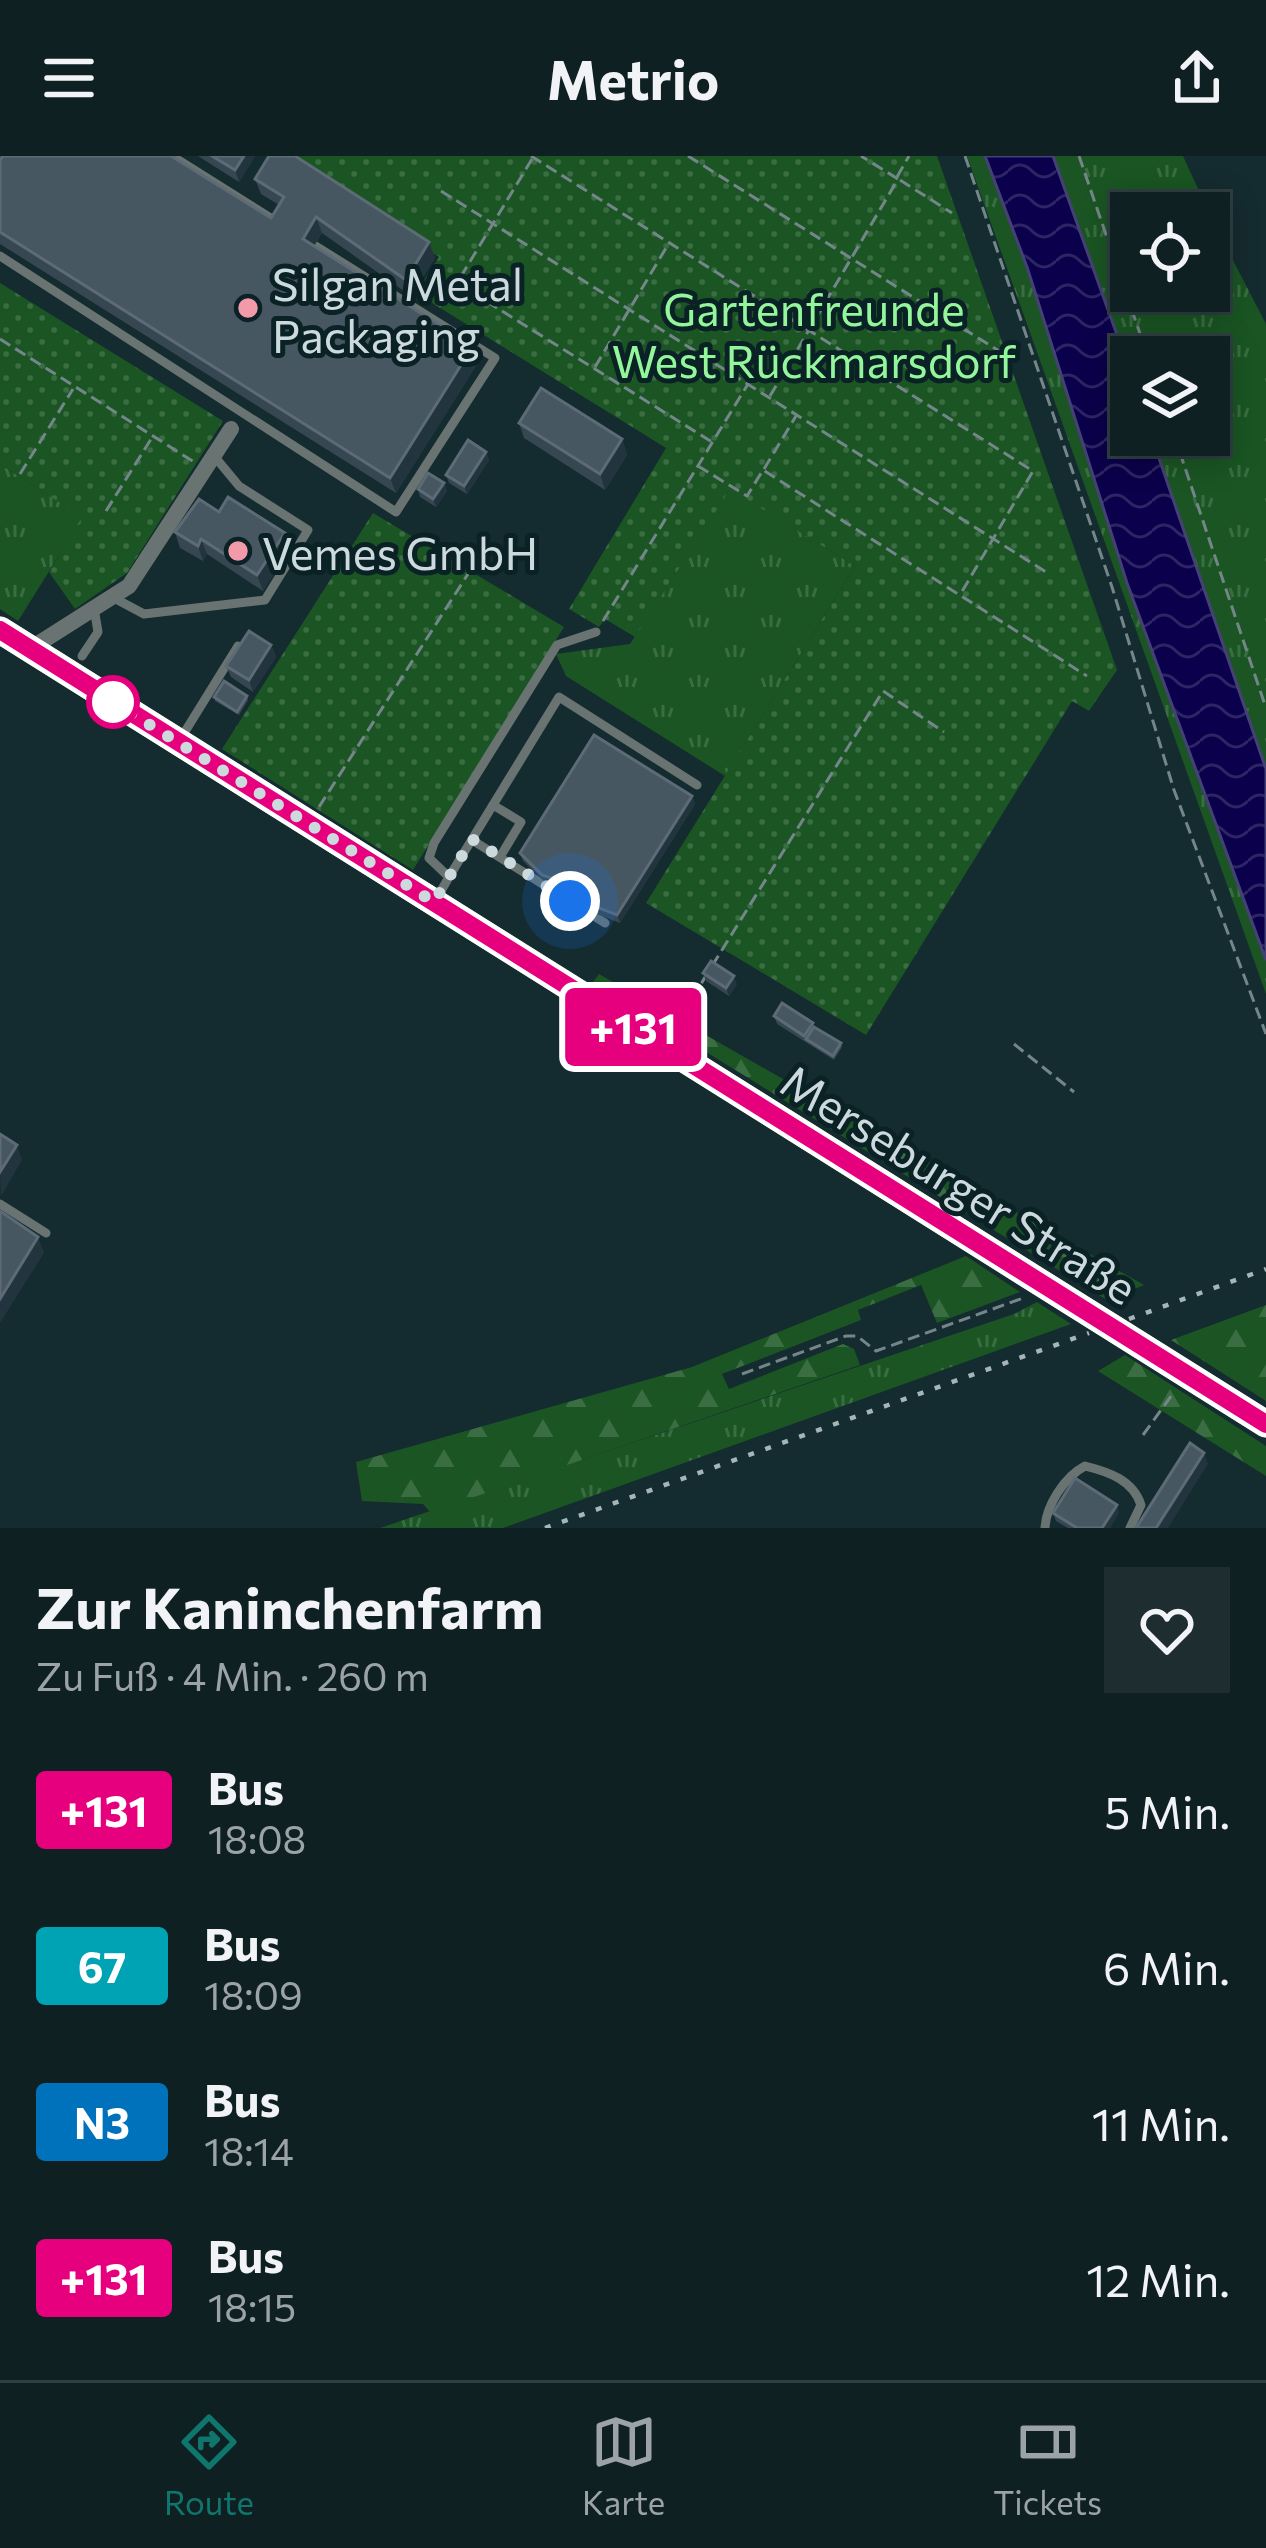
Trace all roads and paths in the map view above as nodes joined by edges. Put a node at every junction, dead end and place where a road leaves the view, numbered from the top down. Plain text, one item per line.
1 (172, 156) edge
2 (688, 156) edge
3 (861, 156) edge
4 (909, 156) edge
5 (964, 156) edge
6 (1079, 156) edge
7 (532, 157) edge
8 (897, 179) junction
9 (441, 191) dead end
10 (952, 213) dead end
11 (493, 224) junction
12 (282, 225) edge
13 (669, 243) junction
14 (314, 245) edge
15 (0, 256) edge
16 (851, 258) junction
17 (629, 309) junction
18 (808, 331) junction
19 (1141, 336) edge
20 (0, 339) edge
21 (1007, 356) dead end
22 (594, 368) junction
23 (748, 384) junction
24 (74, 386) junction
25 (769, 397) junction
26 (797, 415) junction
27 (231, 429) dead end
28 (154, 436) junction
29 (712, 442) junction
30 (1181, 456) edge
31 (209, 463) junction
32 (698, 466) junction
33 (763, 470) junction
34 (20, 474) dead end
35 (106, 511) dead end
36 (993, 538) junction
37 (1046, 572) dead end
38 (468, 574) dead end
39 (960, 595) junction
40 (112, 597) junction
41 (94, 608) junction
42 (0, 630) edge
43 (596, 632) joint
44 (238, 646) edge
45 (30, 649) junction
46 (82, 656) dead end
47 (1087, 676) dead end
48 (1266, 708) edge
49 (944, 731) dead end
50 (178, 743) junction
51 (697, 784) dead end
52 (493, 805) junction
53 (308, 824) junction
54 (472, 839) junction
55 (500, 857) junction
56 (449, 877) junction
57 (434, 902) junction
58 (605, 922) edge
59 (683, 1013) dead end
60 (1266, 1034) edge
61 (1015, 1043) dead end
62 (1074, 1092) dead end
63 (0, 1204) edge
64 (46, 1233) dead end
65 (1039, 1282) junction
66 (742, 1374) dead end
67 (1179, 1386) dead end
68 (1266, 1424) edge
69 (1143, 1435) dead end
70 (1045, 1528) edge
71 (1130, 1528) edge

1 - 12 lane
2 - 16 path
3 - 8 path
4 - 8 path
5 - 60 path
6 - 19 path
7 - 11 path
7 - 13 path
8 - 10 path
8 - 16 path
9 - 11 path
11 - 17 path
11 - 22 path
13 - 17 path
13 - 18 path
14 - 15 lane
16 - 18 path
16 - 21 path
17 - 22 path
17 - 23 path
18 - 25 path
18 - 36 path
20 - 24 path
22 - 29 path
23 - 25 path
23 - 29 path
24 - 28 path
24 - 34 path
25 - 26 path
26 - 33 path
26 - 36 path
27 - 31 street
28 - 31 path
28 - 35 path
29 - 32 path
30 - 48 path
31 - 40 street
31 - 40 lane
32 - 33 path
32 - 43 path
33 - 39 path
36 - 37 path
36 - 39 path
38 - 53 path
39 - 47 path
40 - 41 street
41 - 45 street
41 - 46 lane
42 - 45 main road, Merseburger Straße
43 - 56 lane
44 - 50 lane
45 - 50 main road, Merseburger Straße
49 - 59 path
50 - 53 main road, Merseburger Straße
51 - 52 lane
52 - 54 lane
52 - 55 lane
53 - 57 main road, Merseburger Straße
54 - 55 lane
54 - 56 lane
55 - 58 lane
56 - 57 lane
57 - 65 main road, Merseburger Straße
61 - 62 path
63 - 64 lane
65 - 66 path
65 - 68 main road, Merseburger Straße
67 - 69 path
70 - 71 lane

